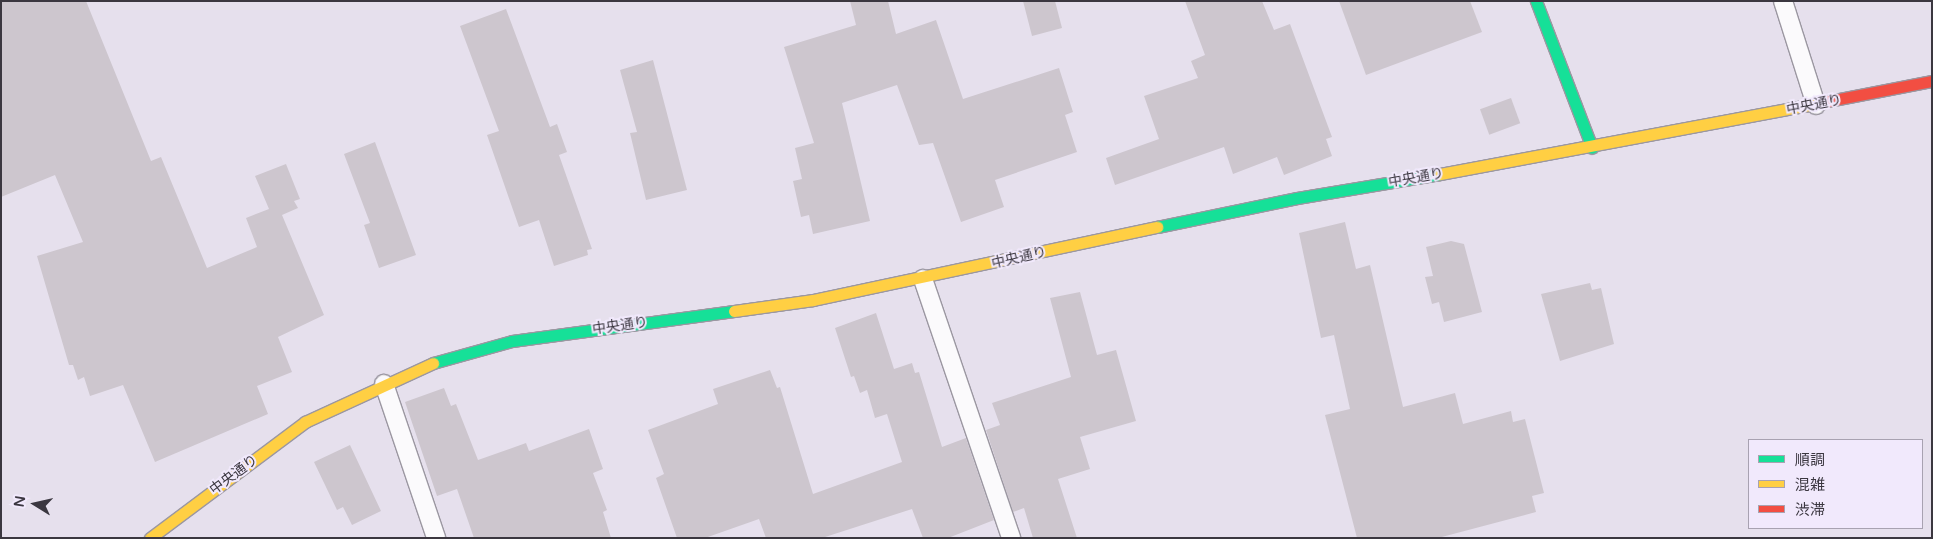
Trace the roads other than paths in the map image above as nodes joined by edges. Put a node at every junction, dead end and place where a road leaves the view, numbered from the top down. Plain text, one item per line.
1 (1536, 1) edge
2 (1783, 1) edge
3 (1932, 81) edge
4 (1816, 105) junction
5 (1592, 148) junction
6 (923, 279) junction
7 (384, 384) junction
8 (150, 538) edge
9 (436, 538) edge
10 (1010, 538) edge

1 - 5 street
2 - 4 lane
3 - 4 street, 中央通り
4 - 5 street, 中央通り
5 - 6 street, 中央通り
6 - 7 street, 中央通り
6 - 10 lane
7 - 8 street, 中央通り
7 - 9 lane

